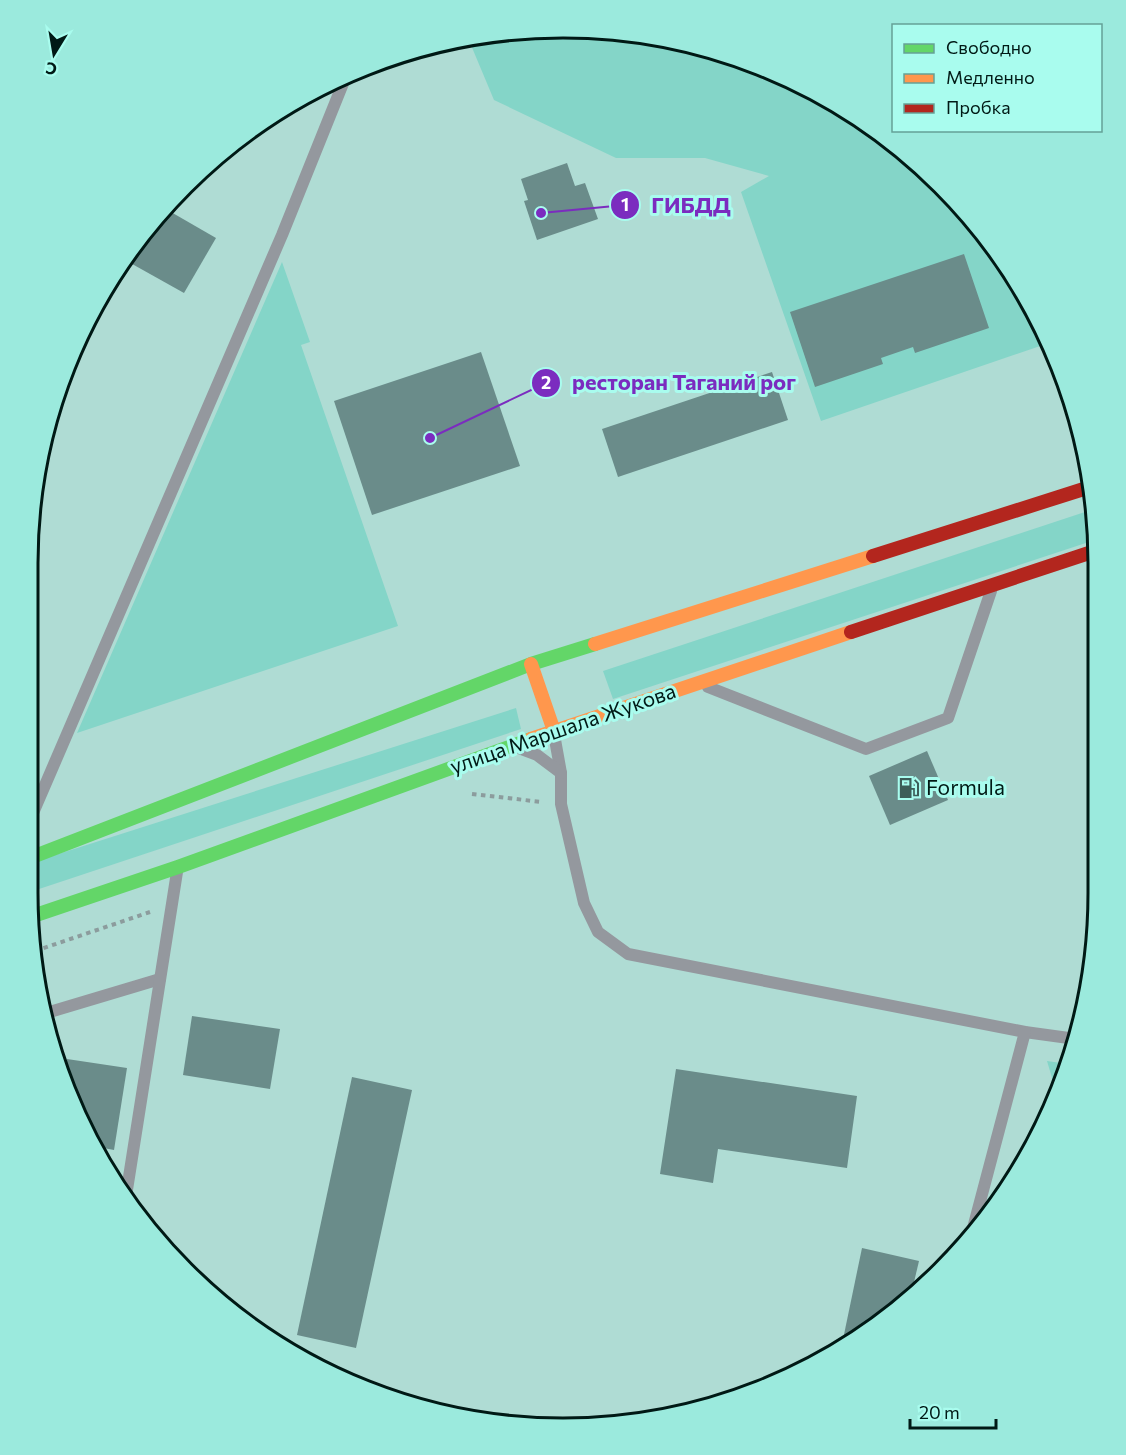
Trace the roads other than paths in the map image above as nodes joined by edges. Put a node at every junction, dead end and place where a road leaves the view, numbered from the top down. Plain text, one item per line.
1 (341, 87) edge
2 (1083, 489) edge
3 (1088, 553) edge
4 (993, 585) junction
5 (531, 664) junction
6 (699, 683) junction
7 (554, 730) junction
8 (511, 746) junction
9 (561, 773) junction
10 (38, 801) edge
11 (38, 855) edge
12 (178, 867) junction
13 (39, 914) edge
14 (160, 979) junction
15 (51, 1011) edge
16 (1025, 1032) junction
17 (1068, 1038) edge
18 (128, 1186) edge
19 (976, 1217) edge

1 - 10 lane
2 - 5 main road
3 - 4 main road, улица Маршала Жукова
4 - 6 main road, улица Маршала Жукова
4 - 6 lane
5 - 7 main road
5 - 11 main road
6 - 7 main road, улица Маршала Жукова
7 - 8 main road, улица Маршала Жукова
7 - 9 lane
8 - 9 lane
8 - 12 main road, улица Маршала Жукова
9 - 16 lane
12 - 13 main road, улица Маршала Жукова
12 - 14 lane
14 - 15 lane
14 - 18 lane
16 - 17 lane
16 - 19 lane

